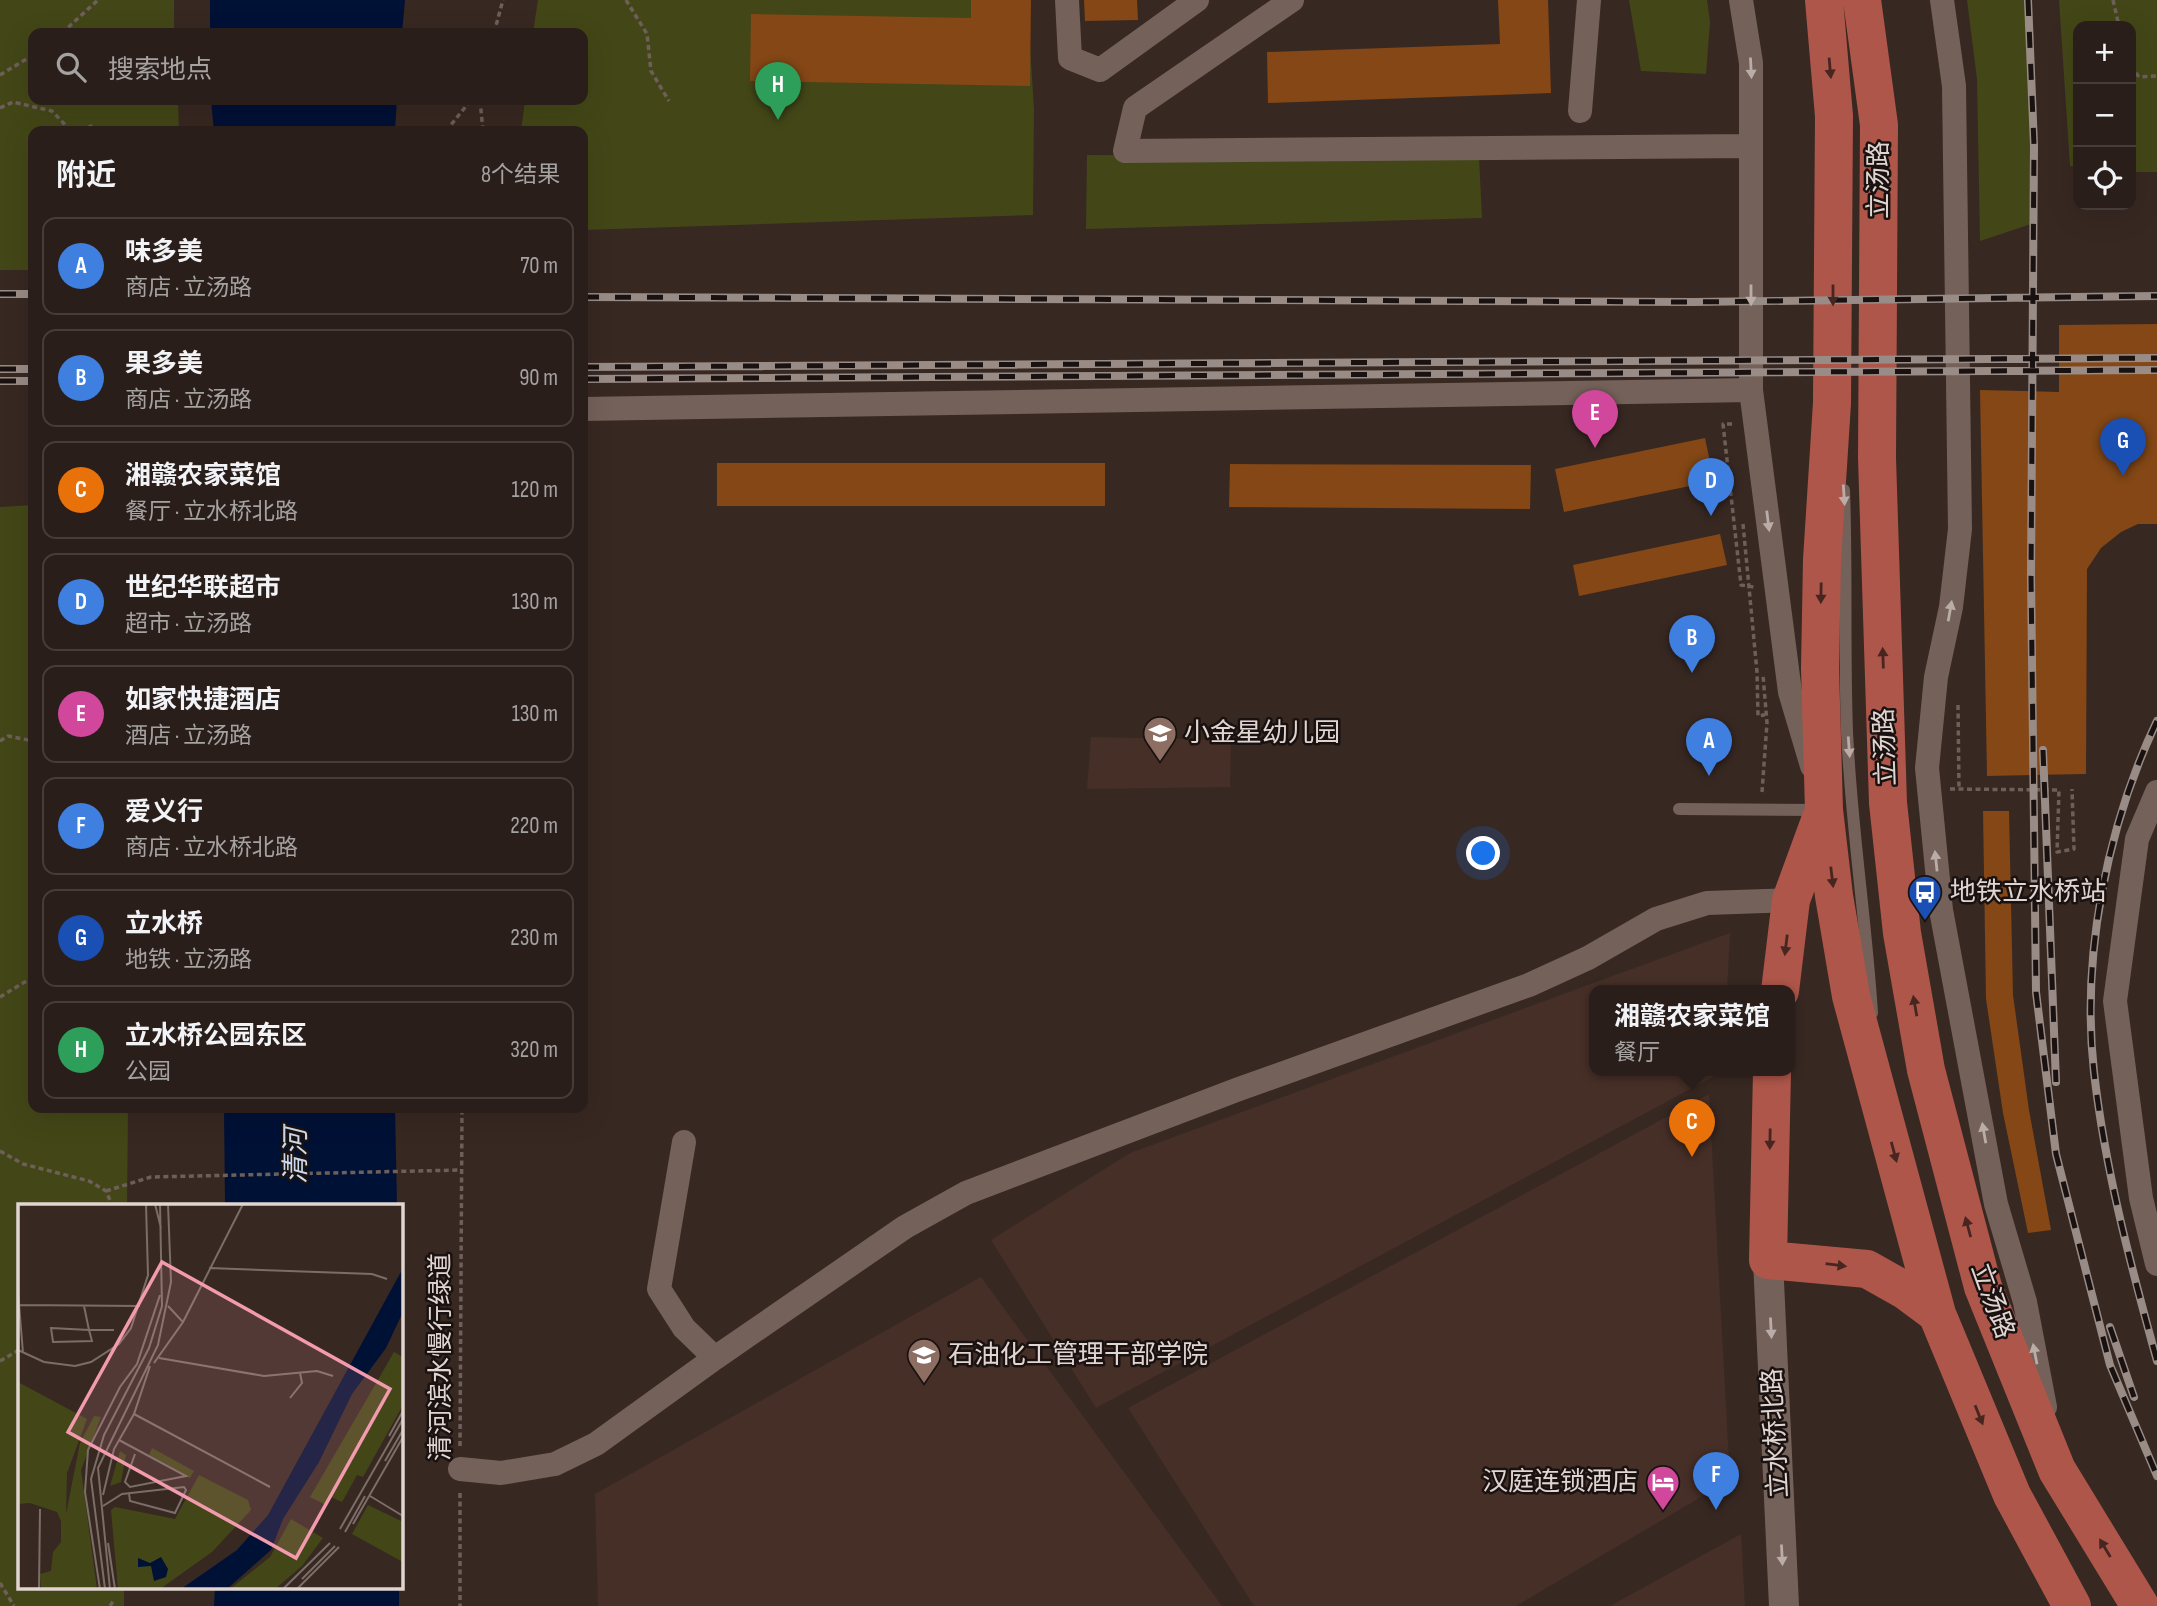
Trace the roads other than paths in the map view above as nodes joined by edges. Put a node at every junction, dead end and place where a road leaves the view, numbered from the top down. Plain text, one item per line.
1 (1067, 0) edge
2 (1197, 0) edge
3 (1292, 0) edge
4 (1589, 0) edge
5 (1741, 0) edge
6 (1824, 0) edge
7 (1862, 0) edge
8 (1942, 0) edge
9 (1580, 111) dead end
10 (1751, 146) junction
11 (1751, 390) junction
12 (1832, 403) junction
13 (588, 409) edge
14 (2157, 792) edge
15 (1679, 809) dead end
16 (1824, 810) junction
17 (1791, 900) junction
18 (1781, 985) edge
19 (1772, 1076) edge
20 (1877, 1086) junction
21 (684, 1142) dead end
22 (2149, 1194) edge
23 (1768, 1260) junction
24 (2157, 1264) edge
25 (1937, 1314) junction
26 (715, 1358) junction
27 (460, 1469) road end
28 (2057, 1470) junction
29 (1784, 1606) edge
30 (2072, 1606) edge
31 (2140, 1606) edge

1 - 2 street
3 - 10 street
4 - 9 street
5 -> 10 street, 立汤路
6 -> 12 main road, 立汤路
28 -> 7 main road, 立汤路
28 -> 8 street, 立汤路
10 -> 11 street, 立汤路
11 - 13 street
11 -> 16 street, 立汤路
12 -> 16 main road, 立汤路
12 -> 20 lane
14 - 22 street
15 - 16 lane
16 - 17 main road
16 -> 20 main road, 立汤路
17 -> 18 main road
17 - 26 street
19 -> 23 main road
20 -> 25 main road, 立汤路
21 - 26 street
22 - 24 street
23 -> 25 main road
23 -> 29 street, 立水桥北路
25 -> 30 main road, 立汤路
26 - 27 street
31 -> 28 main road, 立汤路

